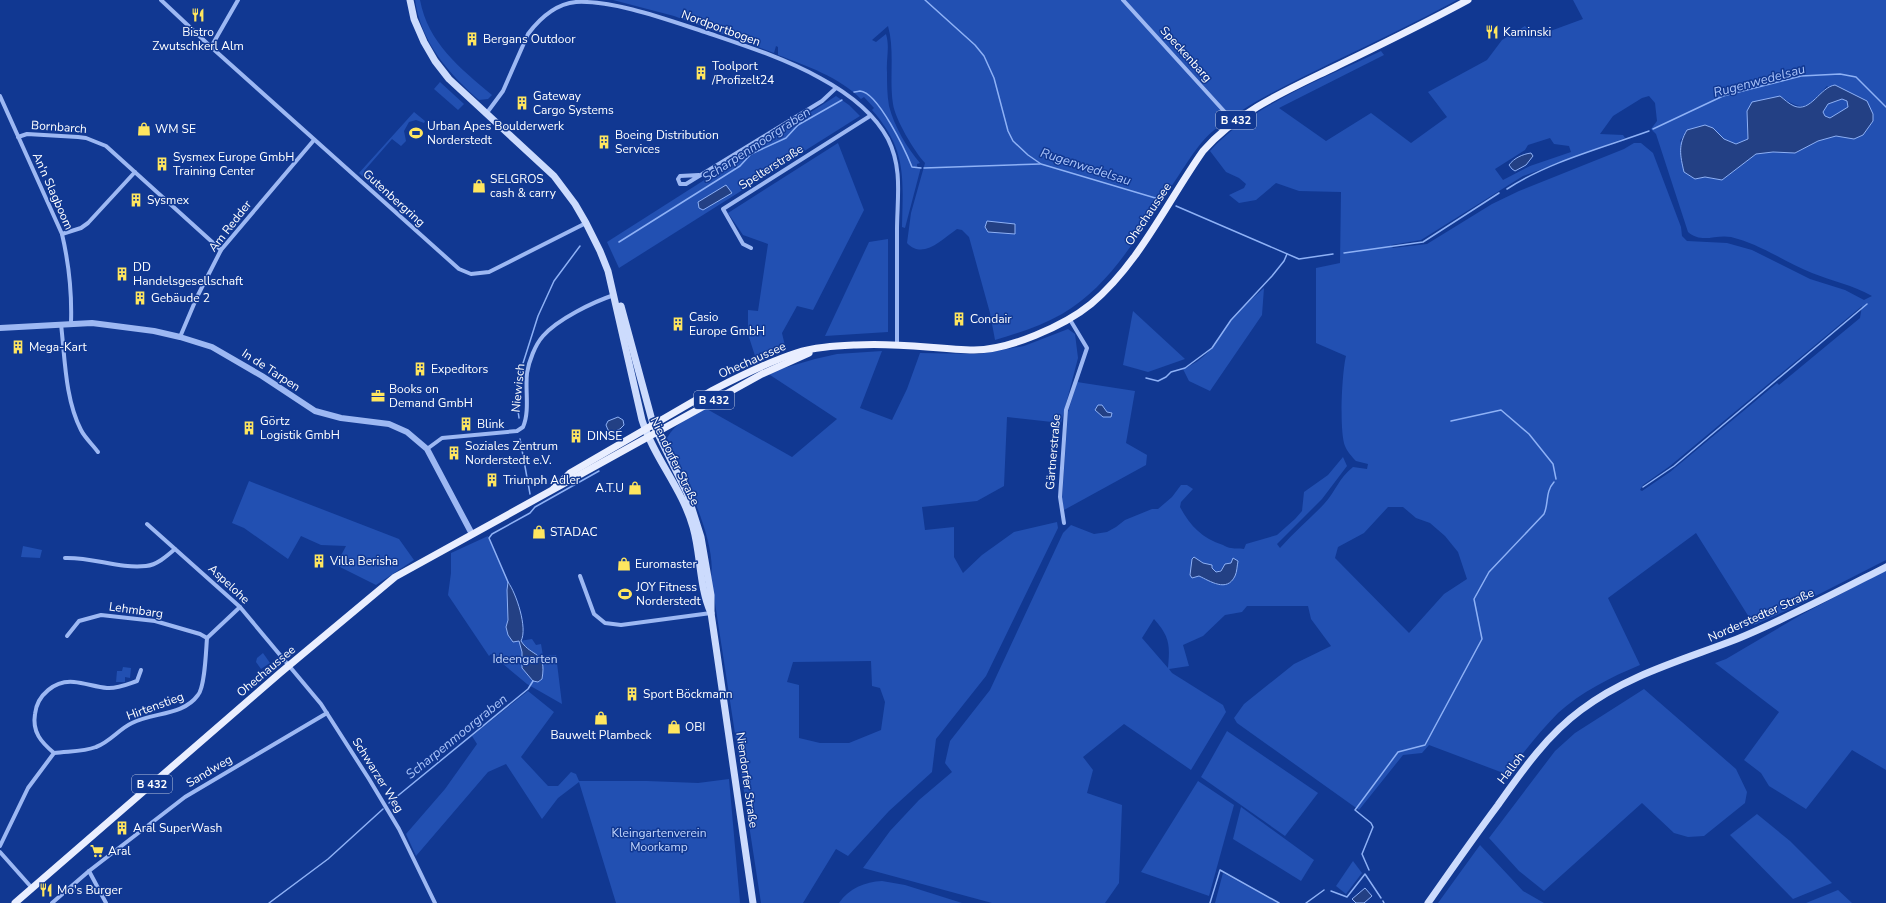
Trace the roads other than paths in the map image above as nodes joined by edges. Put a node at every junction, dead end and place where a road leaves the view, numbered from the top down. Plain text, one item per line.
1 (161, 0) edge
2 (238, 0) edge
3 (410, 0) edge
4 (1123, 0) edge
5 (1468, 0) edge
6 (211, 47) junction
7 (836, 88) junction
8 (0, 96) edge
9 (486, 114) junction
10 (870, 116) junction
11 (1233, 121) junction
12 (18, 137) junction
13 (314, 140) junction
14 (135, 172) junction
15 (699, 175) junction
16 (586, 223) junction
17 (62, 234) junction
18 (751, 248) dead end
19 (221, 250) junction
20 (615, 295) junction
21 (1069, 318) junction
22 (71, 323) junction
23 (61, 324) junction
24 (0, 328) edge
25 (180, 337) junction
26 (897, 345) junction
27 (820, 349) junction
28 (653, 424) junction
29 (644, 429) junction
30 (656, 432) junction
31 (648, 437) junction
32 (427, 449) junction
33 (98, 452) dead end
34 (554, 488) junction
35 (1064, 523) dead end
36 (147, 524) dead end
37 (472, 534) junction
38 (175, 549) junction
39 (65, 558) dead end
40 (1886, 567) edge
41 (580, 576) dead end
42 (240, 607) junction
43 (711, 613) junction
44 (67, 636) dead end
45 (207, 638) junction
46 (290, 666) junction
47 (141, 670) dead end
48 (1641, 675) joint
49 (327, 713) junction
50 (54, 753) junction
51 (0, 846) edge
52 (0, 852) edge
53 (89, 871) junction
54 (32, 888) junction
55 (14, 903) edge
56 (52, 903) edge
57 (106, 903) edge
58 (436, 903) edge
59 (753, 903) edge
60 (1428, 903) edge

1 - 6 street, Gutenbergring
2 - 6 street
3 - 9 main road, Niendorfer Straße
4 - 11 street, Speckenbarg
5 - 11 main road, Ohechaussee / B 432
6 - 13 street, Gutenbergring
7 - 9 street, Nordportbogen
7 - 10 street, Nordportbogen
7 - 15 street
8 - 12 street, An'n Slagboom
9 - 16 main road, Niendorfer Straße
10 - 18 street, Spelterstraße
10 - 26 street, Nordportbogen
11 - 21 main road, Ohechaussee / B 432
12 - 14 street, Bornbarch
12 - 17 street, An'n Slagboom
13 - 16 street, Gutenbergring
13 - 19 street, Am Redder
14 - 17 street
14 - 19 street, Bornbarch
15 - 15 street
16 - 20 main road, Niendorfer Straße
17 - 22 street, An'n Slagboom
19 - 25 street, Am Redder
20 - 28 main road, Niendorfer Straße
20 - 29 main road, Niendorfer Straße
20 - 32 street, Niewisch
21 - 26 main road, Ohechaussee / B 432
21 - 35 street, Gärtnerstraße
22 - 23 street, In de Tarpen
22 - 25 street, In de Tarpen
23 - 24 street, In de Tarpen
23 - 33 street
25 - 32 street, In de Tarpen
26 - 27 main road, Ohechaussee / B 432
27 - 28 main road, Ohechaussee / B 432
27 - 30 main road, Ohechaussee / B 432
28 - 29 main road, Ohechaussee / B 432
28 - 30 main road, Niendorfer Straße
29 - 31 main road, Niendorfer Straße
29 - 34 main road, Ohechaussee / B 432
30 - 31 main road, Ohechaussee / B 432
30 - 43 main road, Niendorfer Straße
31 - 34 main road, Ohechaussee / B 432
31 - 43 main road, Niendorfer Straße
32 - 37 street, In de Tarpen
34 - 37 main road, Ohechaussee / B 432
36 - 38 street, Aspelohe
37 - 46 main road, Ohechaussee / B 432
38 - 39 street
38 - 42 street, Aspelohe
40 - 48 main road, Norderstedter Straße
41 - 43 street
42 - 45 street
42 - 46 street, Aspelohe
43 - 59 main road, Niendorfer Straße
44 - 45 street, Lehmbarg
45 - 50 street, Hirtenstieg
46 - 49 street, Schwarzer Weg
46 - 54 main road, Ohechaussee / B 432
47 - 50 street
48 - 60 main road, Halloh
49 - 53 street, Sandweg
49 - 58 street, Schwarzer Weg
50 - 51 street
52 - 54 street
53 - 56 street, Sandweg
53 - 57 street
54 - 55 main road, Ohechaussee / B 432

